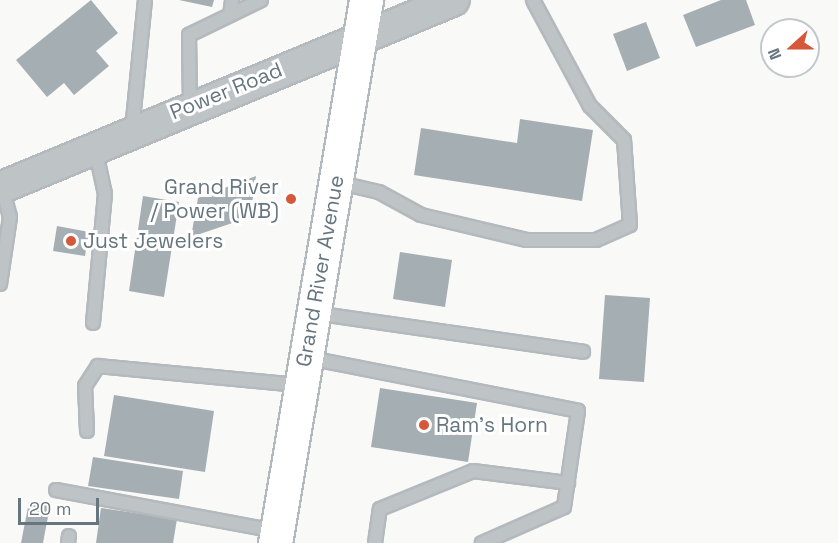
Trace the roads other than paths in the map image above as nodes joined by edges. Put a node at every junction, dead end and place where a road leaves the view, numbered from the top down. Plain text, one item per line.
1 (146, 0) edge
2 (232, 0) edge
3 (261, 0) edge
4 (366, 0) edge
5 (454, 0) edge
6 (533, 0) edge
7 (230, 15) junction
8 (359, 40) junction
9 (190, 105) junction
10 (132, 130) junction
11 (95, 147) junction
12 (335, 181) junction
13 (1, 187) edge
14 (0, 284) edge
15 (313, 312) junction
16 (93, 323) dead end
17 (583, 352) dead end
18 (303, 371) junction
19 (87, 430) dead end
20 (568, 483) junction
21 (56, 490) dead end
22 (276, 537) edge
23 (375, 543) edge
24 (482, 543) edge

1 - 10 lane
2 - 7 lane
3 - 7 lane
4 - 8 main road, Grand River Avenue
5 - 8 street, Power Road
6 - 12 lane
7 - 9 lane
8 - 9 street, Power Road
8 - 12 main road, Grand River Avenue
9 - 10 street, Power Road
10 - 11 street, Power Road
11 - 13 street, Power Road
11 - 16 lane
12 - 15 main road, Grand River Avenue
13 - 14 lane
15 - 17 lane
15 - 18 main road, Grand River Avenue
18 - 19 lane
18 - 20 lane
18 - 22 main road, Grand River Avenue
20 - 23 lane
20 - 24 lane
21 - 22 lane

